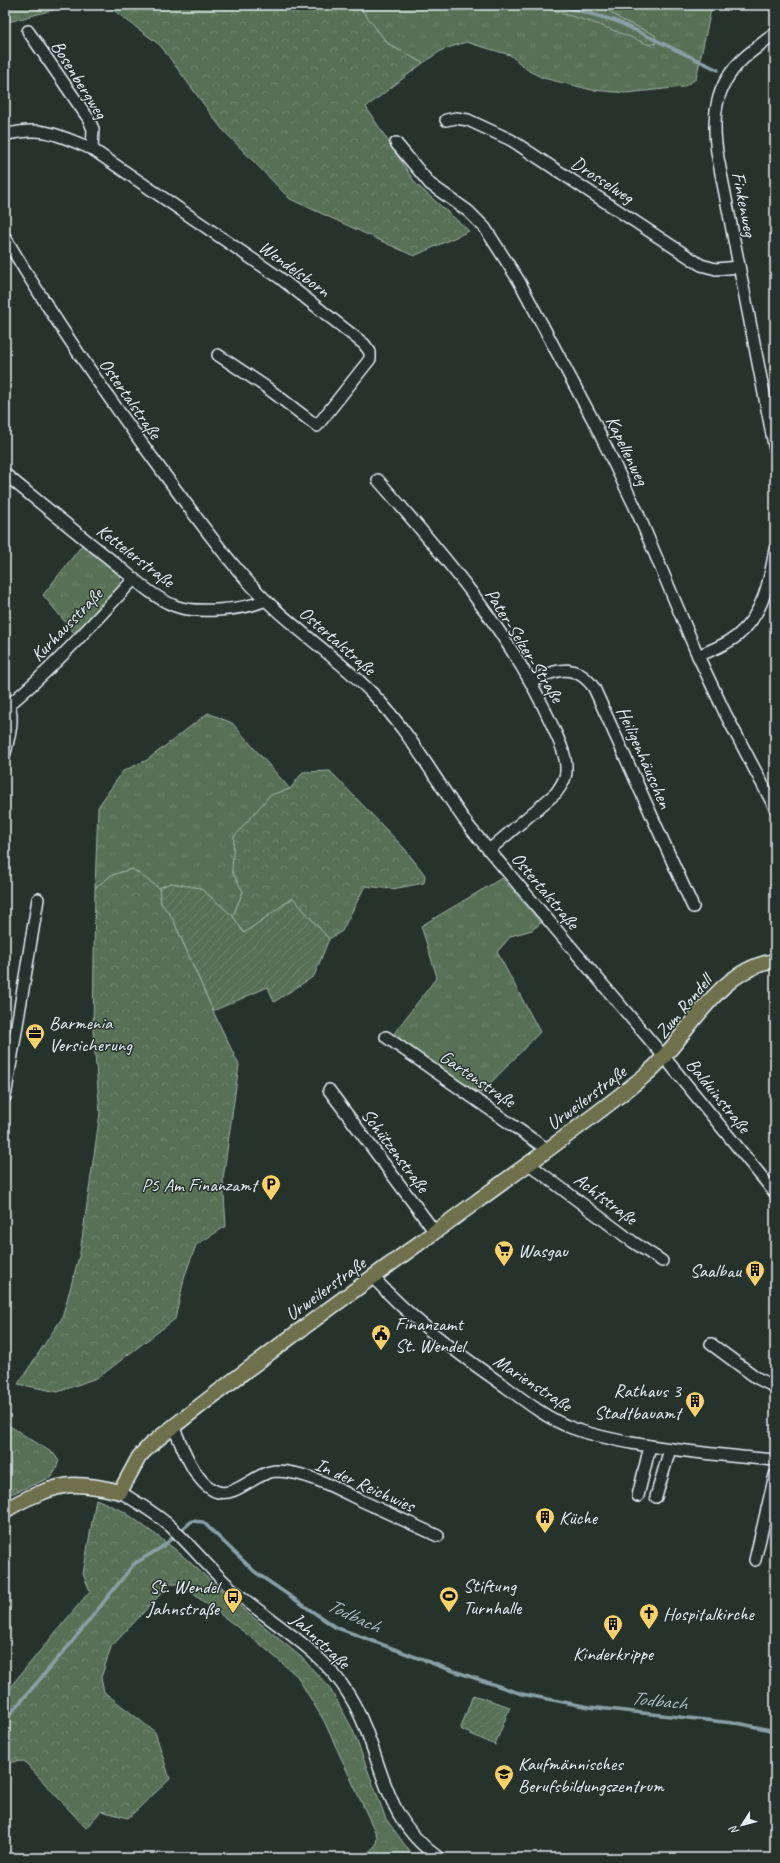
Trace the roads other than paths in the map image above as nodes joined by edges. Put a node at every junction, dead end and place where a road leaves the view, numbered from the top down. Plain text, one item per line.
1 (28, 31) dead end
2 (775, 34) edge
3 (446, 120) dead end
4 (5, 135) edge
5 (396, 143) dead end
6 (92, 149) junction
7 (5, 237) edge
8 (739, 267) junction
9 (218, 355) dead end
10 (775, 450) edge
11 (5, 474) edge
12 (378, 480) dead end
13 (775, 549) edge
14 (134, 579) junction
15 (265, 600) junction
16 (698, 656) junction
17 (531, 682) junction
18 (7, 706) edge
19 (5, 752) edge
20 (775, 808) edge
21 (489, 850) junction
22 (38, 899) dead end
23 (692, 907) dead end
24 (775, 961) edge
25 (386, 1037) dead end
26 (665, 1058) junction
27 (329, 1090) dead end
28 (5, 1097) edge
29 (548, 1150) junction
30 (529, 1164) junction
31 (775, 1192) edge
32 (435, 1232) junction
33 (662, 1261) dead end
34 (373, 1277) junction
35 (712, 1344) dead end
36 (775, 1387) edge
37 (173, 1426) junction
38 (650, 1446) junction
39 (670, 1449) junction
40 (775, 1460) edge
41 (775, 1475) edge
42 (120, 1492) junction
43 (638, 1496) dead end
44 (656, 1497) dead end
45 (5, 1511) edge
46 (438, 1536) dead end
47 (755, 1560) dead end
48 (439, 1858) edge

1 - 6 street, Bosenbergweg
2 - 8 street, Finkenweg
3 - 8 street, Drosselweg
4 - 6 street, Wendelsborn
5 - 16 street, Kapellenweg
6 - 9 street, Wendelsborn
7 - 15 street, Ostertalstraße
8 - 10 street, Finkenweg
11 - 14 street, Kettelerstraße
12 - 17 street, Pater-Selzer-Straße
13 - 16 street
14 - 15 street, Kettelerstraße
14 - 18 street, Kurhausstraße
15 - 21 street, Ostertalstraße
16 - 20 street, Kapellenweg
17 - 21 street, Pater-Selzer-Straße
17 - 23 street, Heiligenhäuschen
18 - 19 street
21 - 26 street, Ostertalstraße
22 - 28 street
24 - 26 main road, Zum Rondell
25 - 29 street, Gartenstraße
26 - 29 main road, Urweilerstraße
26 - 31 street, Balduinstraße
27 - 32 street, Schützenstraße
29 - 30 main road, Urweilerstraße
30 - 32 main road, Urweilerstraße
30 - 33 street, Achtstraße
32 - 34 main road, Urweilerstraße
34 - 37 main road, Urweilerstraße
34 - 38 street, Marienstraße
35 - 36 street
37 - 42 main road, Urweilerstraße
37 - 46 street, In der Reichwies
38 - 39 street, Marienstraße
38 - 43 street
39 - 40 street, Marienstraße
39 - 44 street
41 - 47 street
42 - 45 main road
42 - 48 street, Jahnstraße

